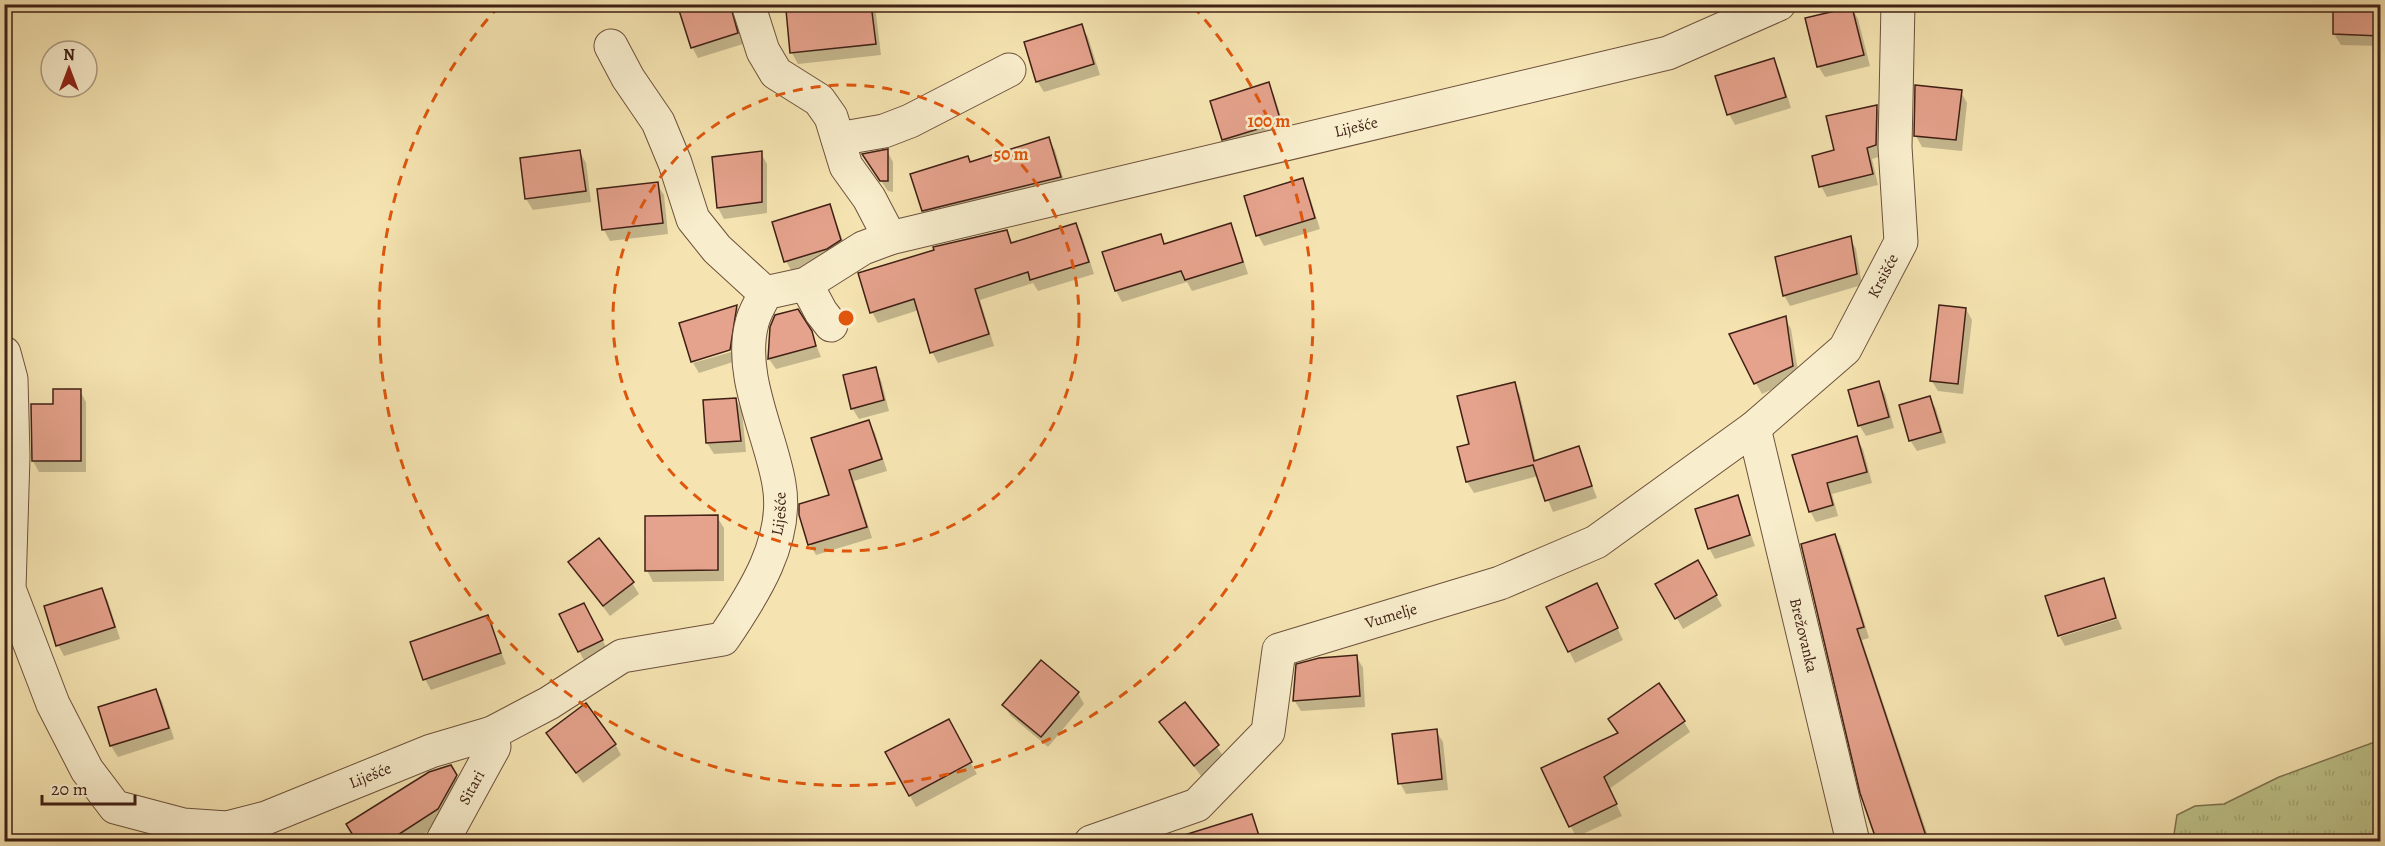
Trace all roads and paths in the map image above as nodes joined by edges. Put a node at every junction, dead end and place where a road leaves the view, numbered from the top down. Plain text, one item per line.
1 (748, 4) edge
2 (1779, 4) edge
3 (1898, 4) edge
4 (611, 46) dead end
5 (1009, 70) dead end
6 (838, 139) junction
7 (890, 238) junction
8 (806, 284) junction
9 (765, 293) junction
10 (831, 325) dead end
11 (4, 353) edge
12 (1754, 428) junction
13 (492, 733) junction
14 (442, 842) edge
15 (1091, 842) edge
16 (1852, 842) edge

1 - 6 street
2 - 7 street, Liješće
3 - 12 street, Krsišće
4 - 9 street
5 - 6 street
6 - 7 street
7 - 8 street, Liješće
8 - 9 street, Liješće
8 - 10 street
9 - 13 street, Liješće
11 - 13 street, Liješće
12 - 15 street, Vumelje
12 - 16 street, Brežovanka
13 - 14 street, Sitari

